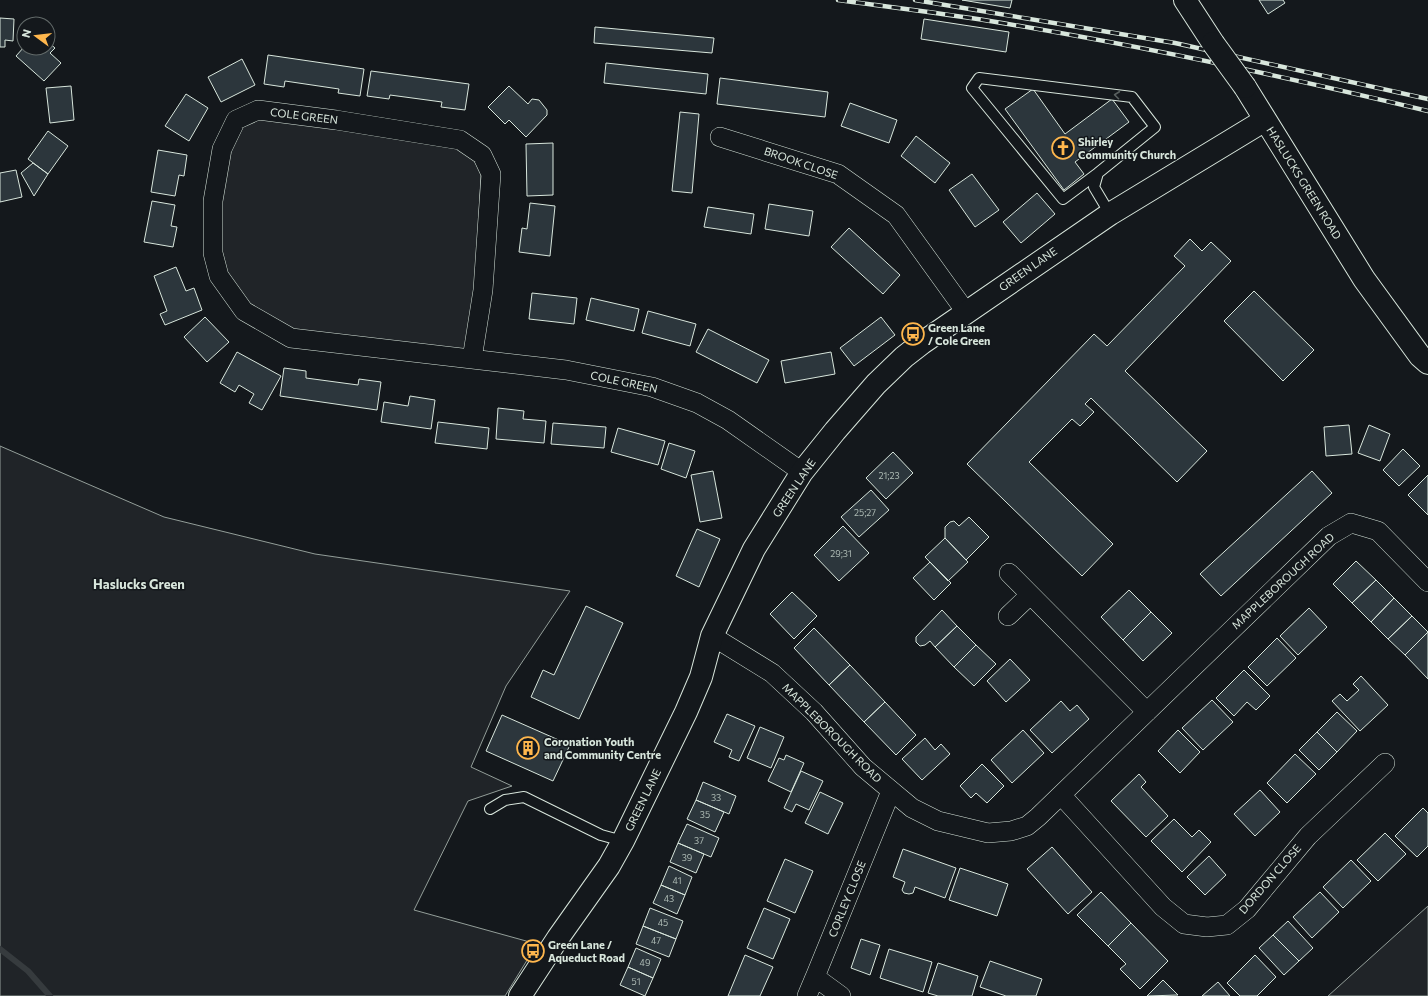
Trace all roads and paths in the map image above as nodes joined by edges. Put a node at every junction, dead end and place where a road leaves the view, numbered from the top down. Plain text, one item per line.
1 (1185, 0) edge
2 (1265, 120) junction
3 (720, 137) dead end
4 (1098, 173) junction
5 (1110, 214) junction
6 (966, 312) junction
7 (472, 359) junction
8 (1428, 363) edge
9 (802, 472) junction
10 (1009, 573) dead end
11 (1428, 582) edge
12 (1030, 595) junction
13 (1008, 616) dead end
14 (712, 636) junction
15 (1147, 712) junction
16 (1385, 763) dead end
17 (891, 791) junction
18 (1062, 796) junction
19 (490, 809) dead end
20 (623, 841) junction
21 (815, 977) junction
22 (520, 996) edge
23 (807, 996) edge
24 (841, 996) edge

1 - 2 street, HASLUCKS GREEN ROAD, bridge
2 - 5 street, GREEN LANE
2 - 8 street, HASLUCKS GREEN ROAD
3 - 6 street, BROOK CLOSE
4 -> 4 lane
4 - 5 lane
5 - 6 street, GREEN LANE
6 - 9 street, GREEN LANE
7 - 7 street, COLE GREEN
7 - 9 street, COLE GREEN
9 - 14 street, GREEN LANE
10 - 12 street
11 - 15 street, MAPPLEBOROUGH ROAD
12 - 13 street
12 - 15 street
14 - 17 street, MAPPLEBOROUGH ROAD
14 - 20 street, GREEN LANE
15 - 18 street, MAPPLEBOROUGH ROAD
16 - 18 street, DORDON CLOSE
17 - 18 street, MAPPLEBOROUGH ROAD
17 - 21 street, CORLEY CLOSE
19 - 20 lane
20 - 22 street, GREEN LANE
21 - 23 street, CORLEY CLOSE
21 - 24 street

